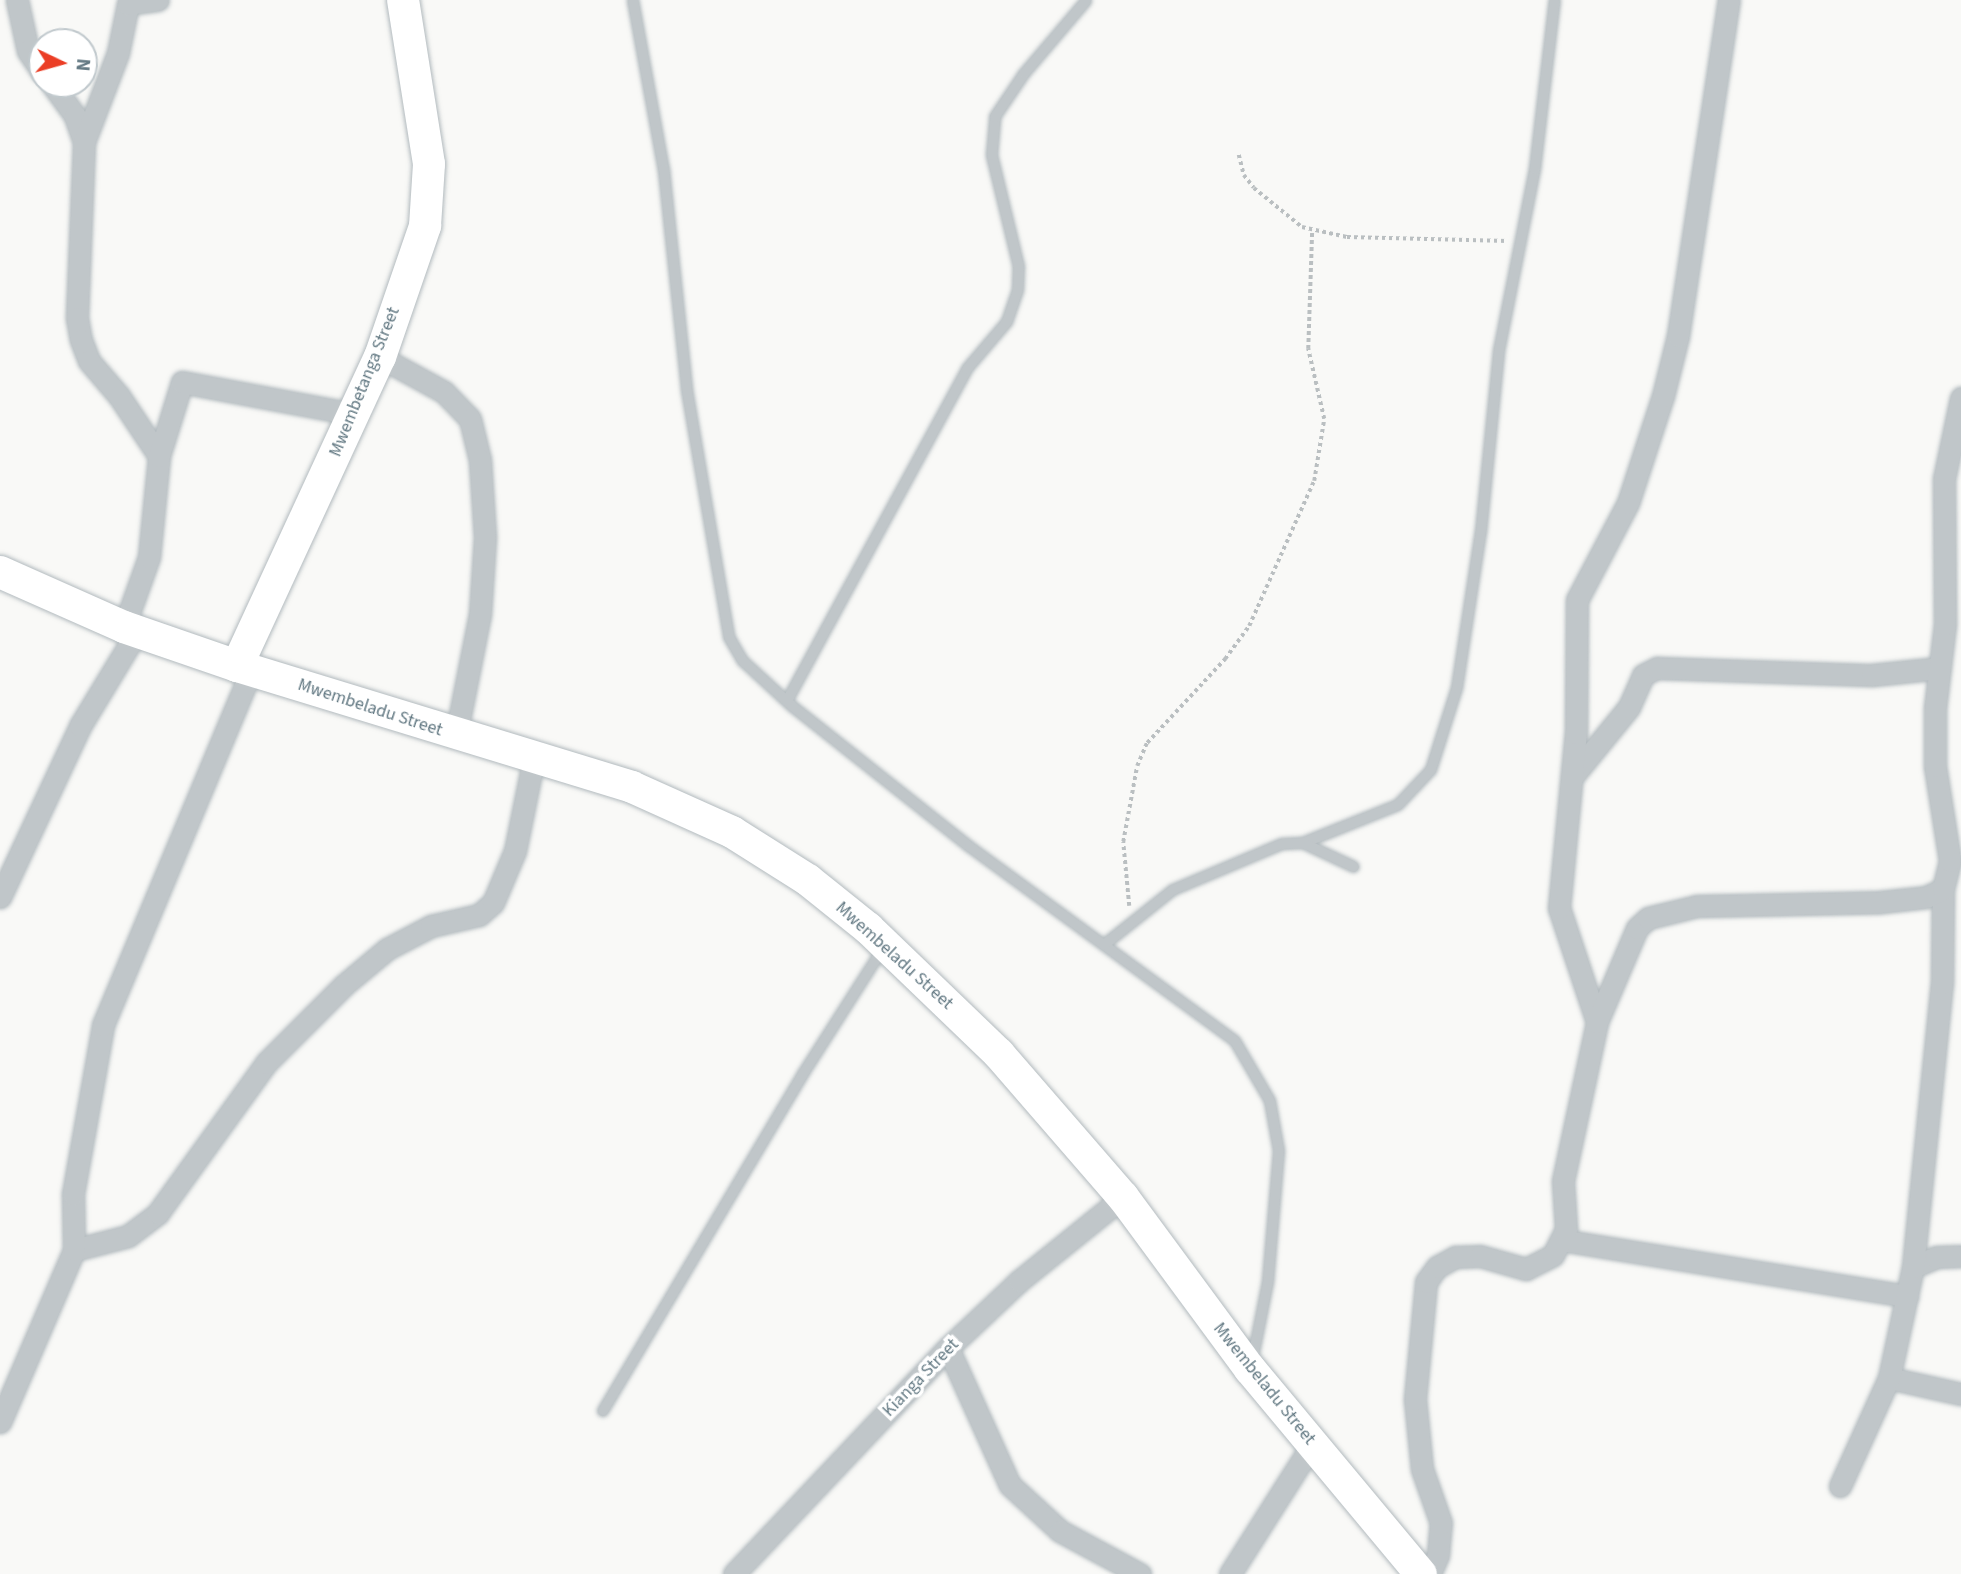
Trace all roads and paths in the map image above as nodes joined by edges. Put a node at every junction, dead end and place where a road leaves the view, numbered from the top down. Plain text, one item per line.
1 (17, 0) edge
2 (158, 0) edge
3 (403, 0) edge
4 (633, 0) edge
5 (1555, 0) edge
6 (1729, 0) edge
7 (1086, 1) edge
8 (28, 51) edge
9 (62, 98) edge
10 (84, 142) junction
11 (1239, 156) dead end
12 (1312, 230) junction
13 (1520, 242) junction
14 (380, 357) junction
15 (1960, 410) edge
16 (353, 414) junction
17 (159, 456) junction
18 (0, 572) edge
19 (1953, 626) edge
20 (131, 629) junction
21 (244, 668) junction
22 (1940, 668) junction
23 (787, 702) junction
24 (456, 735) junction
25 (534, 758) junction
26 (1572, 777) junction
27 (1951, 820) edge
28 (1303, 843) junction
29 (1354, 867) dead end
30 (1943, 889) junction
31 (0, 897) edge
32 (1132, 921) junction
33 (886, 945) junction
34 (1104, 945) junction
35 (1597, 1022) junction
36 (1123, 1197) junction
37 (1561, 1240) junction
38 (74, 1250) junction
39 (1961, 1256) edge
40 (1913, 1267) junction
41 (1908, 1296) junction
42 (948, 1348) junction
43 (1250, 1369) junction
44 (1889, 1378) junction
45 (1961, 1394) edge
46 (603, 1411) dead end
47 (0, 1422) edge
48 (1312, 1445) junction
49 (1840, 1486) dead end
50 (734, 1574) edge
51 (1140, 1574) edge
52 (1230, 1574) edge
53 (1422, 1574) edge
54 (1430, 1574) edge

1 - 8 street
2 - 10 street
3 - 14 street, Mwembetanga Street
4 - 23 lane
5 - 13 lane
6 - 26 street
7 - 23 lane
9 - 10 street
10 - 17 street
11 - 12 path
12 - 13 path
12 - 32 path
13 - 28 lane
14 - 16 street, Mwembetanga Street
14 - 24 street
15 - 19 street
16 - 17 street
16 - 21 street, Mwembetanga Street
17 - 20 street
18 - 20 street, Mwembeladu Street
19 - 22 street
20 - 21 street, Mwembeladu Street
20 - 31 street
21 - 24 street, Mwembeladu Street
21 - 38 street
22 - 26 street
22 - 27 street
23 - 34 lane
24 - 25 street, Mwembeladu Street
25 - 33 street, Mwembeladu Street
25 - 38 street
26 - 35 street
27 - 30 street
28 - 29 lane
28 - 32 lane
30 - 35 street
30 - 40 street
32 - 34 lane
33 - 36 street, Mwembeladu Street
33 - 46 lane
34 - 43 lane
35 - 37 street
36 - 42 street, Kianga Street
36 - 43 street, Mwembeladu Street
37 - 41 street
37 - 54 street
38 - 47 street
39 - 40 street
40 - 41 street
41 - 44 street
42 - 50 street, Kianga Street
42 - 51 street
43 - 48 street, Mwembeladu Street
44 - 45 street
44 - 49 street
48 - 52 street
48 - 53 street, Mwembeladu Street

